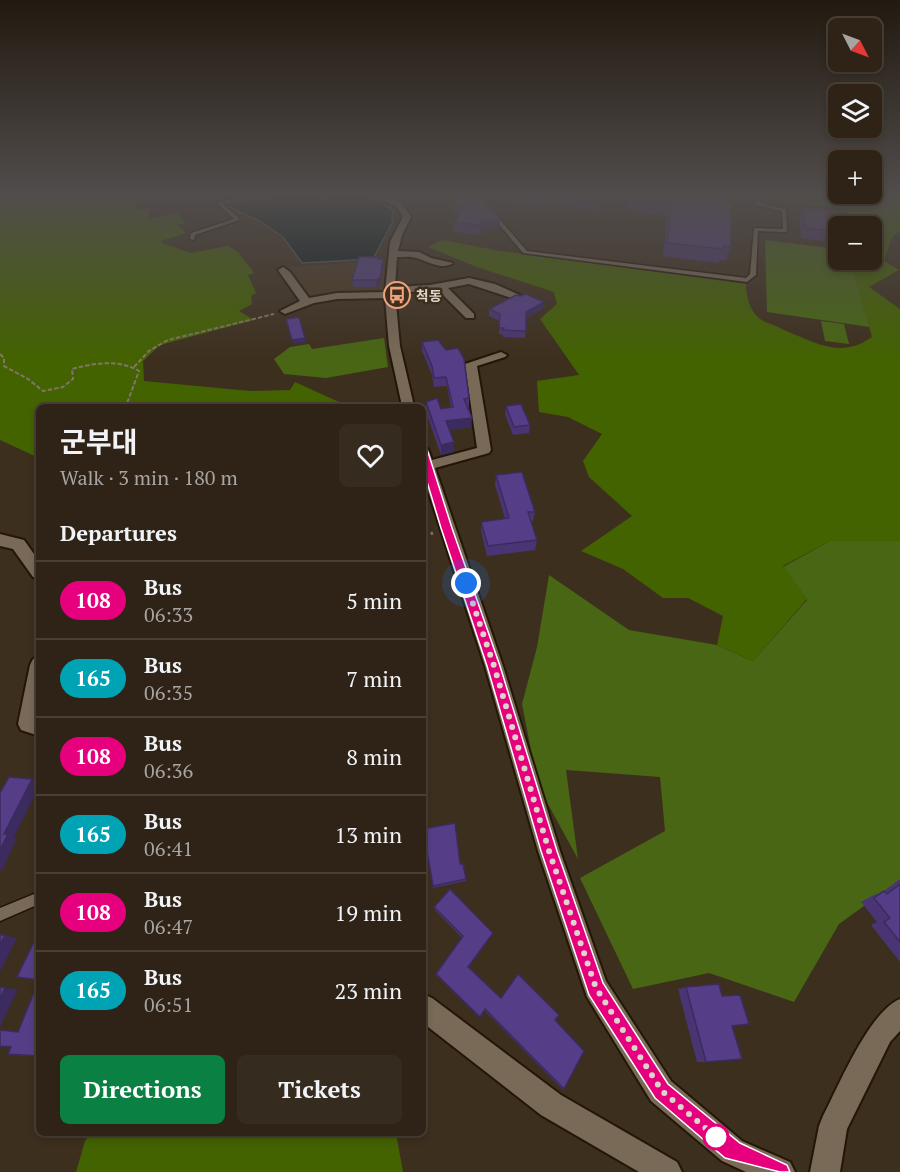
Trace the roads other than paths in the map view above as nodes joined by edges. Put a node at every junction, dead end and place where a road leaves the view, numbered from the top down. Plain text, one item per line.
1 (394, 251) edge
2 (524, 251) edge
3 (755, 251) edge
4 (394, 254) junction
5 (448, 263) dead end
6 (283, 270) dead end
7 (440, 286) junction
8 (391, 293) junction
9 (521, 298) edge
10 (307, 302) junction
11 (285, 311) road end
12 (470, 316) dead end
13 (501, 356) dead end
14 (407, 404) edge
15 (426, 459) edge
16 (426, 462) edge
17 (0, 540) edge
18 (36, 569) edge
19 (36, 681) edge
20 (36, 726) edge
21 (36, 899) edge
22 (0, 915) edge
23 (426, 1009) edge
24 (900, 1012) edge
25 (667, 1172) edge
26 (780, 1172) edge
27 (825, 1172) edge

1 - 4 street
2 - 3 lane
4 - 5 street
4 - 8 street
6 - 10 street
7 - 8 street
7 - 9 street
7 - 12 street
8 - 10 street
8 - 14 street
10 - 11 street
13 - 15 street
16 - 26 street
17 - 18 street
19 - 20 street
21 - 22 lane
23 - 25 street
24 - 27 street

